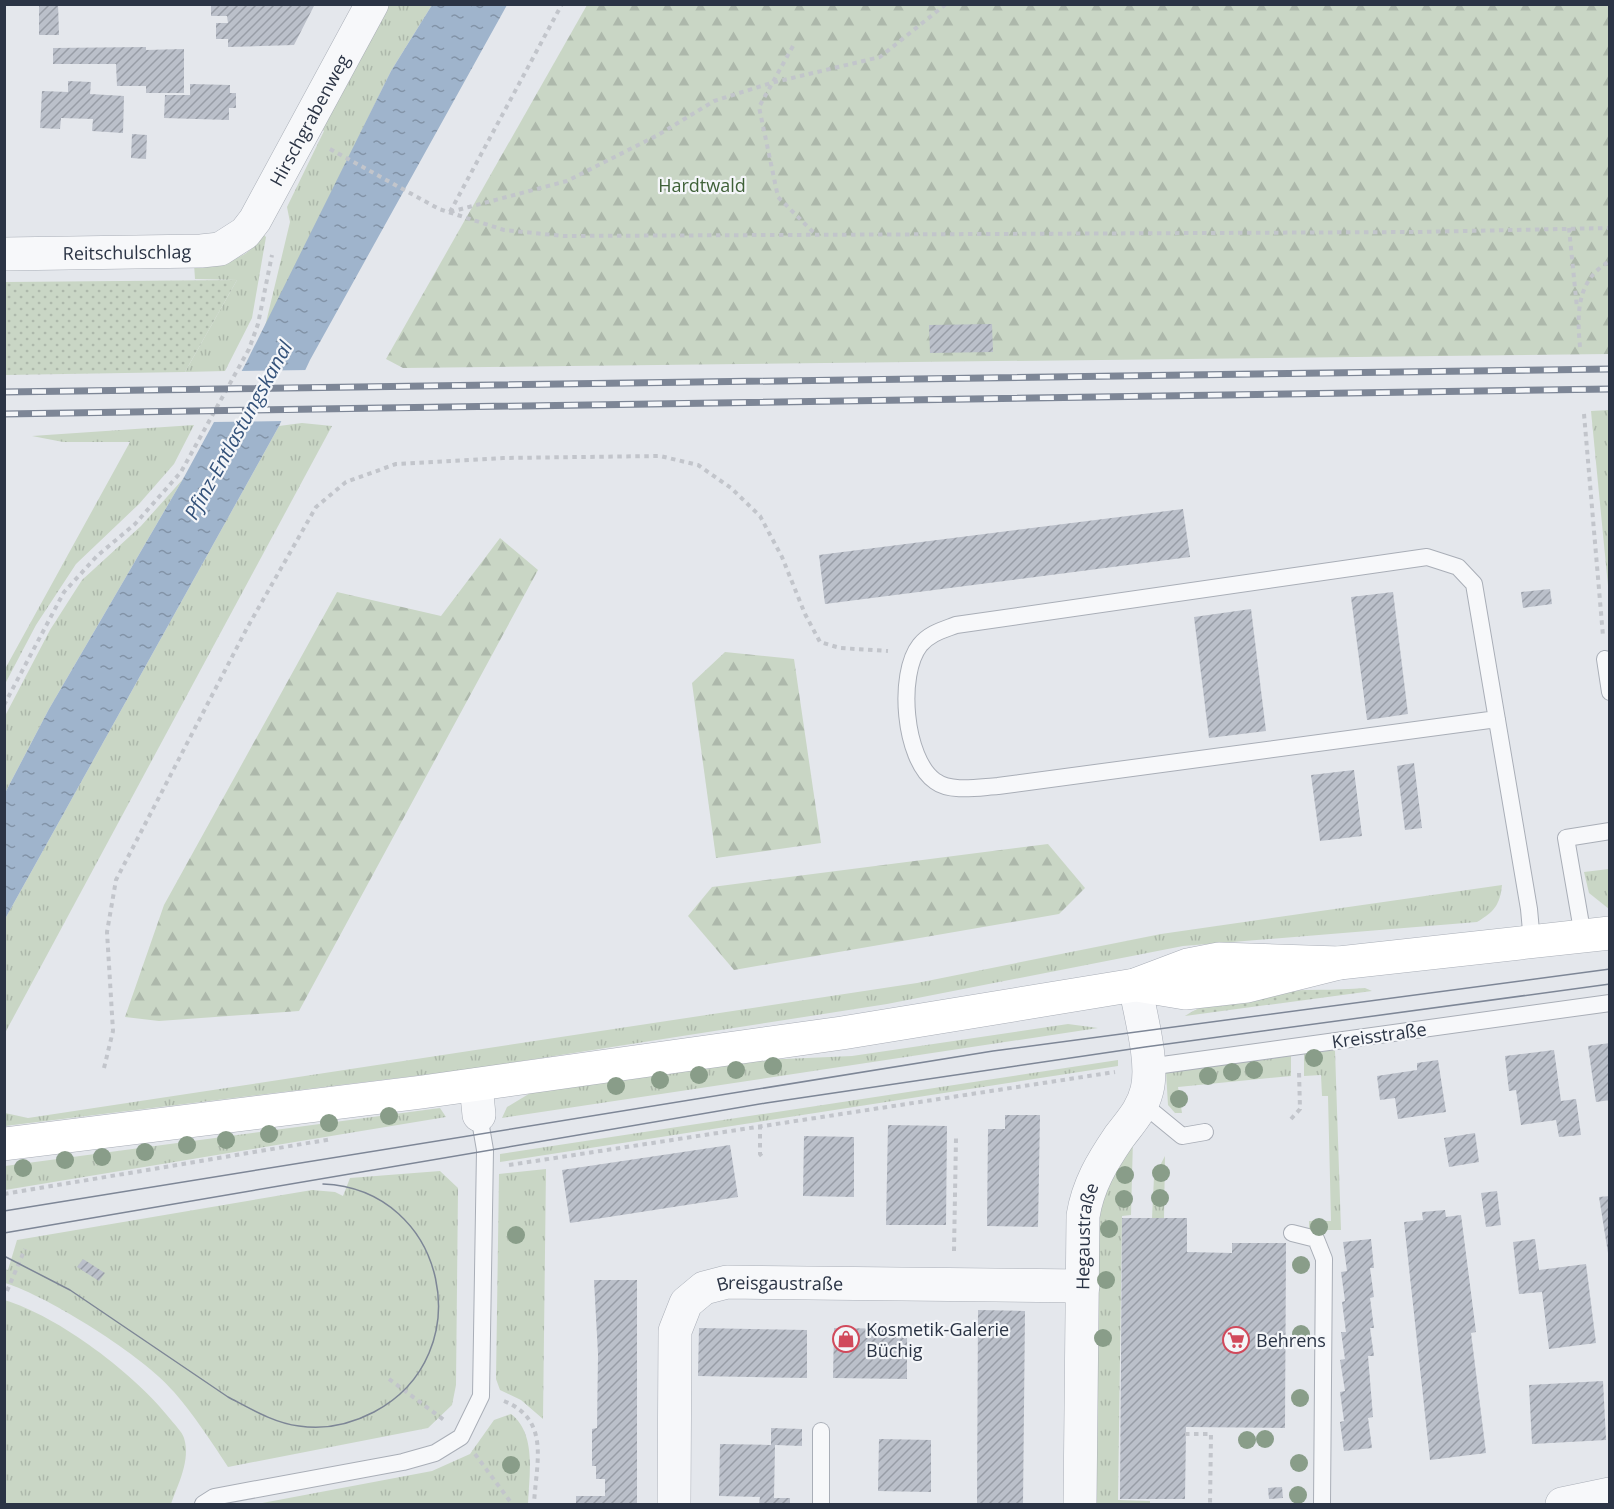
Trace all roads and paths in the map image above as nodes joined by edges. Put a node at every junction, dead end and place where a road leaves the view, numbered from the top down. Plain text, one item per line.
1 (372, 4) edge
2 (562, 4) edge
3 (946, 4) edge
4 (793, 46) dead end
5 (771, 83) junction
6 (319, 143) dead end
7 (449, 212) junction
8 (1569, 228) junction
9 (1610, 228) edge
10 (245, 233) joint
11 (816, 235) junction
12 (272, 250) dead end
13 (4, 254) edge
14 (1610, 261) edge
15 (1577, 311) junction
16 (1580, 347) dead end
17 (1584, 414) dead end
18 (917, 653) junction
19 (1605, 659) joint
20 (1610, 692) edge
21 (4, 705) edge
22 (1497, 718) junction
23 (1610, 831) edge
24 (1596, 934) edge
25 (1532, 942) junction
26 (1135, 985) junction
27 (1610, 1003) edge
28 (1298, 1046) junction
29 (1148, 1067) junction
30 (104, 1068) dead end
31 (478, 1100) junction
32 (1143, 1104) junction
33 (1291, 1119) dead end
34 (760, 1125) junction
35 (1205, 1132) dead end
36 (956, 1138) dead end
37 (334, 1139) dead end
38 (4, 1144) edge
39 (764, 1160) dead end
40 (484, 1168) junction
41 (4, 1194) edge
42 (1292, 1233) dead end
43 (25, 1249) dead end
44 (953, 1285) junction
45 (1083, 1286) junction
46 (7, 1291) dead end
47 (389, 1379) dead end
48 (481, 1396) junction
49 (821, 1431) dead end
50 (1185, 1434) dead end
51 (461, 1437) junction
52 (1610, 1494) edge
53 (203, 1504) edge
54 (512, 1504) edge
55 (534, 1504) edge
56 (674, 1504) edge
57 (821, 1504) edge
58 (1080, 1504) edge
59 (1210, 1504) edge
60 (1322, 1504) edge
61 (1562, 1504) edge

1 - 10 street, Hirschgrabenweg
2 - 7 path
3 - 5 path
4 - 5 path
5 - 7 path
5 - 11 path
6 - 7 path
7 - 11 path
8 - 9 path
8 - 11 path
8 - 15 path
10 - 13 street, Reitschulschlag
12 - 21 path
14 - 15 path
15 - 16 path
17 - 19 path
18 - 22 lane
18 - 22 lane
18 - 30 path
19 - 20 lane
22 - 25 lane
23 - 24 lane
24 - 25 street
25 - 26 street
26 - 29 street, Hegaustraße
26 - 31 street
27 - 28 lane, Kreisstraße
28 - 29 lane, Kreisstraße
28 - 33 path
29 - 32 street, Hegaustraße
29 - 34 path
31 - 38 street
31 - 40 lane
32 - 35 lane
32 - 45 street, Hegaustraße
34 - 39 path
34 - 40 path
36 - 44 path
37 - 41 path
40 - 48 lane
42 - 60 lane
43 - 46 path
44 - 45 street, Breisgaustraße
44 - 56 street, Breisgaustraße
45 - 58 street, Hegaustraße
47 - 51 path
48 - 51 lane
48 - 55 path
49 - 57 lane
50 - 59 path
51 - 53 lane
51 - 54 path
52 - 61 street

